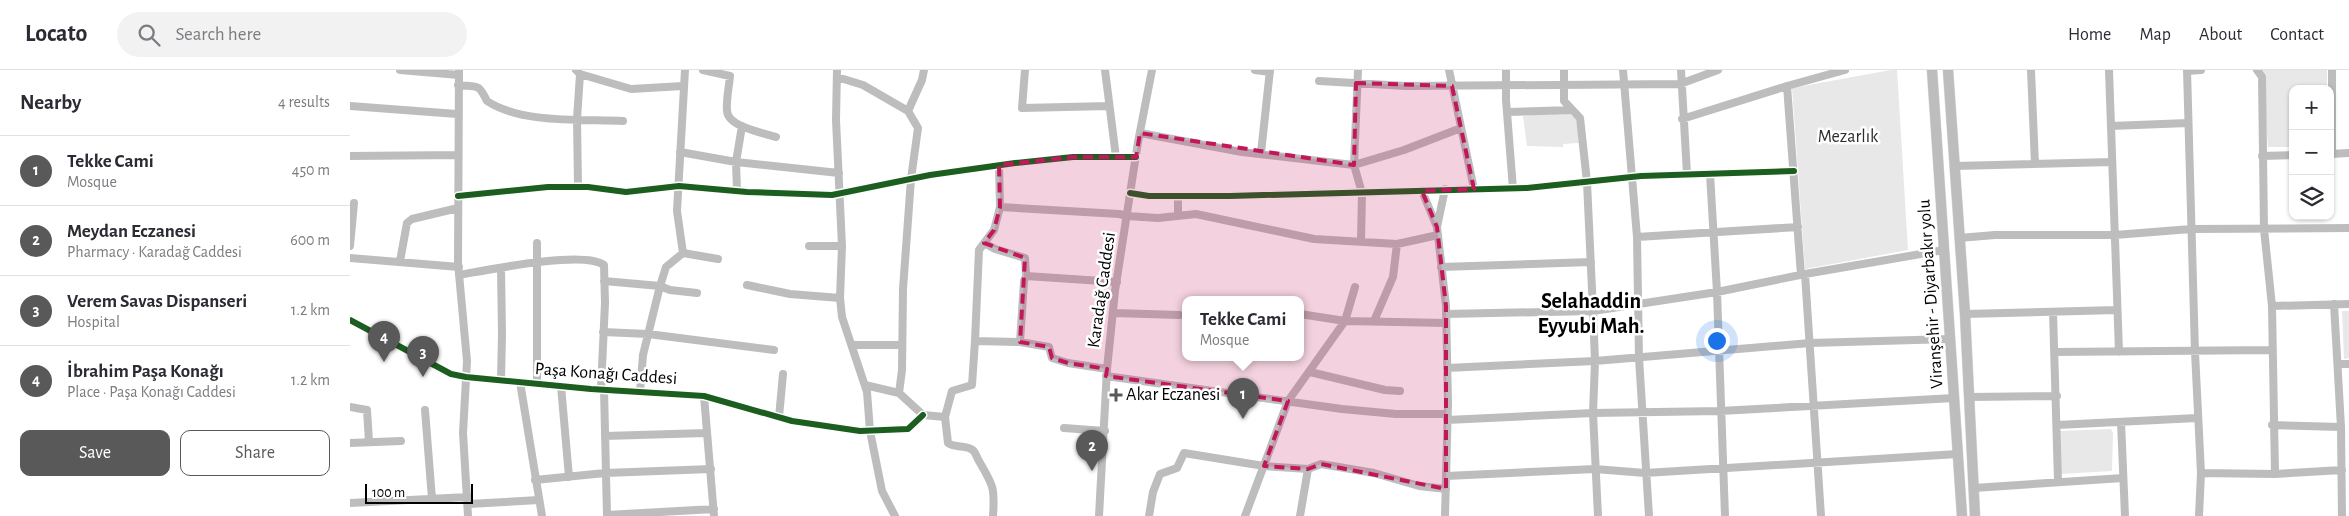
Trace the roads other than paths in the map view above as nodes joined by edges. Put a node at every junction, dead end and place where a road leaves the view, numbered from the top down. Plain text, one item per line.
1 (400, 70) edge
2 (685, 70) edge
3 (703, 70) edge
4 (924, 70) edge
5 (1025, 70) edge
6 (1105, 70) edge
7 (1152, 70) edge
8 (1255, 70) edge
9 (1358, 70) edge
10 (1449, 70) edge
11 (1506, 70) edge
12 (1564, 70) edge
13 (1623, 70) edge
14 (1681, 70) edge
15 (1718, 70) edge
16 (1845, 70) edge
17 (1932, 70) edge
18 (1948, 70) edge
19 (2031, 70) edge
20 (2108, 70) edge
21 (2187, 70) edge
22 (2200, 70) edge
23 (2257, 70) edge
24 (2332, 70) edge
25 (1270, 71) edge
26 (459, 72) edge
27 (578, 72) edge
28 (837, 73) edge
29 (1319, 81) dead end
30 (1356, 83) junction
31 (1625, 83) junction
32 (1564, 84) junction
33 (1680, 84) junction
34 (458, 85) junction
35 (1506, 85) junction
36 (683, 86) junction
37 (1452, 86) junction
38 (1787, 86) junction
39 (350, 106) edge
40 (1109, 106) junction
41 (1572, 110) junction
42 (908, 111) junction
43 (1507, 112) junction
44 (457, 114) junction
45 (577, 119) junction
46 (1682, 119) junction
47 (623, 121) dead end
48 (2188, 123) junction
49 (742, 126) junction
50 (2111, 126) junction
51 (1461, 128) junction
52 (2331, 130) edge
53 (1140, 134) junction
54 (776, 137) dead end
55 (680, 152) junction
56 (2349, 153) edge
57 (1260, 154) junction
58 (2334, 154) edge
59 (458, 155) junction
60 (2289, 155) edge
61 (350, 156) edge
62 (2262, 156) junction
63 (1116, 157) junction
64 (1136, 157) junction
65 (736, 162) junction
66 (2112, 162) junction
67 (2035, 164) junction
68 (999, 165) junction
69 (1354, 165) junction
70 (1955, 166) junction
71 (1794, 171) junction
72 (839, 173) junction
73 (1687, 174) junction
74 (1710, 174) junction
75 (1631, 177) junction
76 (911, 179) junction
77 (1587, 182) junction
78 (679, 186) junction
79 (578, 187) junction
80 (1513, 188) junction
81 (1474, 189) junction
82 (1445, 190) junction
83 (737, 191) junction
84 (1422, 191) junction
85 (1130, 193) junction
86 (1362, 193) junction
87 (840, 194) junction
88 (458, 196) junction
89 (1178, 196) junction
90 (354, 203) dead end
91 (1000, 207) junction
92 (458, 208) junction
93 (1127, 216) junction
94 (1178, 216) junction
95 (1798, 227) junction
96 (2349, 228) edge
97 (2264, 229) junction
98 (2191, 230) junction
99 (1437, 231) junction
100 (1714, 233) junction
101 (2115, 234) junction
102 (1637, 237) junction
103 (1959, 238) junction
104 (1361, 241) junction
105 (537, 243) dead end
106 (984, 244) junction
107 (1397, 244) junction
108 (350, 246) edge
109 (809, 246) dead end
110 (842, 246) junction
111 (1944, 250) junction
112 (683, 253) junction
113 (350, 258) edge
114 (718, 259) dead end
115 (400, 261) junction
116 (1592, 262) junction
117 (537, 263) junction
118 (1441, 267) junction
119 (501, 268) junction
120 (459, 271) junction
121 (1803, 274) junction
122 (1026, 276) junction
123 (604, 281) junction
124 (1117, 282) junction
125 (660, 286) junction
126 (747, 286) dead end
127 (1356, 288) dead end
128 (1717, 292) junction
129 (698, 293) dead end
130 (840, 298) junction
131 (1640, 302) junction
132 (2334, 304) junction
133 (2349, 304) edge
134 (2272, 306) junction
135 (2117, 310) junction
136 (1593, 311) junction
137 (2053, 312) junction
138 (1114, 313) junction
139 (1446, 314) junction
140 (1965, 314) junction
141 (1179, 315) dead end
142 (1304, 315) edge
143 (350, 320) edge
144 (1345, 320) junction
145 (1374, 321) junction
146 (1446, 323) junction
147 (603, 332) junction
148 (648, 334) junction
149 (1950, 339) junction
150 (975, 341) junction
151 (1020, 342) junction
152 (1810, 343) junction
153 (852, 345) junction
154 (901, 345) junction
155 (774, 350) dead end
156 (1718, 350) junction
157 (2271, 350) junction
158 (2055, 352) junction
159 (2119, 352) junction
160 (2195, 352) junction
161 (1639, 358) junction
162 (1595, 361) junction
163 (2338, 364) junction
164 (2349, 364) edge
165 (1447, 368) junction
166 (1310, 372) junction
167 (1106, 373) junction
168 (783, 374) dead end
169 (466, 377) junction
170 (501, 380) junction
171 (520, 382) junction
172 (537, 384) junction
173 (865, 384) junction
174 (562, 386) junction
175 (602, 389) junction
176 (1400, 391) dead end
177 (640, 392) junction
178 (899, 393) junction
179 (704, 396) junction
180 (2057, 396) junction
181 (1970, 397) junction
182 (1954, 398) junction
183 (1288, 401) junction
184 (1815, 405) junction
185 (350, 408) edge
186 (425, 410) dead end
187 (1720, 411) junction
188 (1642, 412) junction
189 (1593, 413) junction
190 (923, 416) junction
191 (945, 417) junction
192 (1447, 417) junction
193 (779, 418) junction
194 (2197, 418) junction
195 (2120, 422) junction
196 (2057, 425) junction
197 (2272, 425) junction
198 (2341, 427) junction
199 (1064, 428) dead end
200 (870, 431) junction
201 (1105, 431) junction
202 (706, 433) junction
203 (605, 436) junction
204 (401, 441) dead end
205 (369, 442) junction
206 (350, 443) edge
207 (1958, 454) junction
208 (1819, 461) junction
209 (1264, 466) junction
210 (711, 468) junction
211 (1308, 468) junction
212 (1595, 469) junction
213 (1723, 469) junction
214 (2342, 470) junction
215 (1645, 472) junction
216 (605, 473) junction
217 (2201, 473) junction
218 (2275, 474) junction
219 (1446, 476) junction
220 (569, 477) junction
221 (2123, 478) junction
222 (535, 480) junction
223 (2058, 482) junction
224 (1974, 488) junction
225 (1446, 489) junction
226 (432, 499) junction
227 (539, 500) junction
228 (468, 501) junction
229 (350, 504) edge
230 (714, 512) edge
231 (607, 515) edge
232 (468, 516) edge
233 (542, 516) edge
234 (895, 516) edge
235 (993, 516) edge
236 (1099, 516) edge
237 (1149, 516) edge
238 (1245, 516) edge
239 (1300, 516) edge
240 (1445, 516) edge
241 (1598, 516) edge
242 (1649, 516) edge
243 (1725, 516) edge
244 (1821, 516) edge
245 (1962, 516) edge
246 (1975, 516) edge
247 (2125, 516) edge
248 (2199, 516) edge
249 (2342, 516) edge

1 - 26 street
2 - 36 street
3 - 49 street
4 - 42 street
5 - 40 street
6 - 40 street
7 - 53 street, Karadağ Caddesi
8 - 25 street
9 - 30 street
10 - 37 street
11 - 35 street
12 - 32 street
13 - 31 street
14 - 33 street
15 - 33 street
16 - 38 street
17 - 111 main road, Viranşehir - Diyarbakır yolu
18 - 70 main road, Viranşehir - Diyarbakır yolu
19 - 67 street
20 - 50 street
21 - 22 street
21 - 48 street
23 - 62 street
24 - 52 street
25 - 57 street
26 - 34 street
27 - 36 street
27 - 45 street
28 - 42 street
28 - 72 street
29 - 30 street
30 - 37 street
30 - 69 street
31 - 32 street
31 - 33 street
31 - 75 street
32 - 35 street
32 - 41 street
33 - 46 street
34 - 44 street
34 - 45 street
35 - 37 street
35 - 43 street
36 - 55 street
37 - 51 street
38 - 46 street
38 - 71 street
39 - 44 street
40 - 63 street
41 - 43 street
41 - 77 street
42 - 76 street
43 - 80 street
44 - 59 street
45 - 47 street
45 - 79 street
46 - 73 street
48 - 50 street
48 - 98 street
49 - 54 street
49 - 65 street
50 - 66 street
51 - 69 street
51 - 81 street
53 - 57 street
53 - 64 street, Karadağ Caddesi
55 - 65 street
55 - 78 street
56 - 58 street
57 - 69 street
59 - 61 street
59 - 88 street
60 - 62 street
62 - 97 street
63 - 64 street
63 - 68 street
64 - 85 street, Karadağ Caddesi
65 - 72 street
65 - 83 street
66 - 67 street
66 - 101 street
67 - 70 street
68 - 76 street
68 - 91 street
69 - 86 street
70 - 103 main road, Viranşehir - Diyarbakır yolu
71 - 74 street
71 - 95 street
72 - 87 street
73 - 74 street
73 - 75 street
74 - 100 street
75 - 77 street
75 - 102 street
76 - 87 street
76 - 154 street
77 - 80 street
77 - 116 street
78 - 79 street
78 - 83 street
78 - 112 street
79 - 88 street
80 - 81 street
81 - 82 street
82 - 84 street
82 - 99 street
83 - 87 street
84 - 86 street
84 - 99 street
85 - 89 street
85 - 93 street, Karadağ Caddesi
86 - 89 street
86 - 104 street
87 - 110 street
88 - 92 street
89 - 94 street
90 - 108 street
91 - 93 street
91 - 106 street
92 - 115 street
92 - 120 street
93 - 94 street
93 - 124 street, Karadağ Caddesi
94 - 104 street
95 - 100 street
95 - 121 street
96 - 97 street
97 - 98 street
97 - 134 street
98 - 101 street
98 - 160 street
99 - 107 street
99 - 118 street
100 - 102 street
100 - 128 street
101 - 103 street
101 - 135 street
102 - 131 street
103 - 140 main road, Viranşehir - Diyarbakır yolu
104 - 107 street
105 - 117 street
106 - 122 street
106 - 150 street
107 - 145 street
109 - 110 street
110 - 130 street
111 - 121 street
111 - 149 main road, Viranşehir - Diyarbakır yolu
112 - 114 street
112 - 125 street
113 - 115 street
115 - 120 street
116 - 118 street
116 - 136 street
117 - 119 street
117 - 123 street
117 - 172 street
118 - 139 street
119 - 120 street
119 - 170 street
120 - 169 street
121 - 128 street
121 - 152 street
122 - 124 street
122 - 151 street
123 - 125 street
123 - 147 street
124 - 138 street, Karadağ Caddesi
125 - 129 street
125 - 148 street
126 - 130 street
127 - 144 street
128 - 131 street
128 - 156 street
130 - 153 street
131 - 136 street
131 - 161 street
132 - 133 street
132 - 134 street
132 - 163 street
134 - 157 street
135 - 137 street
135 - 159 street
136 - 139 street
136 - 162 street
137 - 140 street
137 - 158 street
138 - 141 street
138 - 167 street, Karadağ Caddesi
139 - 146 street
140 - 181 main road, Viranşehir - Diyarbakır yolu
142 - 144 street
143 - 169 street, Paşa Konağı Caddesi
144 - 145 street
144 - 166 street
145 - 146 street
146 - 165 street
147 - 148 street
147 - 175 street
148 - 155 street
148 - 177 street
149 - 152 street
149 - 182 main road, Viranşehir - Diyarbakır yolu
150 - 151 street
150 - 191 street
151 - 167 street
152 - 156 street
152 - 184 street
153 - 154 street
153 - 173 street
154 - 178 street
156 - 161 street
156 - 187 street
157 - 160 street
157 - 197 street
158 - 159 street
158 - 180 street
159 - 160 street
160 - 194 street
161 - 162 street
161 - 188 street
162 - 165 street
162 - 189 street
163 - 164 street
163 - 198 street
165 - 192 street
166 - 176 street
166 - 183 street
167 - 183 street
167 - 201 street, Karadağ Caddesi
168 - 193 street
169 - 170 street, Paşa Konağı Caddesi
169 - 228 street
170 - 171 street, Paşa Konağı Caddesi
171 - 172 street, Paşa Konağı Caddesi
171 - 222 street
172 - 174 street, Paşa Konağı Caddesi
173 - 178 street
173 - 200 street
174 - 175 street, Paşa Konağı Caddesi
174 - 220 street
175 - 177 street, Paşa Konağı Caddesi
175 - 203 street
177 - 179 street, Paşa Konağı Caddesi
178 - 190 street
179 - 193 street, Paşa Konağı Caddesi
179 - 202 street
180 - 181 street
180 - 196 street
181 - 224 main road, Viranşehir - Diyarbakır yolu
182 - 184 street
182 - 207 main road, Viranşehir - Diyarbakır yolu
183 - 192 street
183 - 209 street
184 - 187 street
184 - 208 street
185 - 205 street
186 - 226 street
187 - 188 street
187 - 213 street
188 - 189 street
188 - 215 street
189 - 192 street
189 - 212 street
190 - 191 street
190 - 200 street, Paşa Konağı Caddesi
191 - 235 street
192 - 219 street
193 - 200 street, Paşa Konağı Caddesi
194 - 195 street
194 - 217 street
195 - 196 street
195 - 221 street
196 - 223 street
197 - 198 street
197 - 218 street
198 - 214 street
199 - 201 street
200 - 234 street
201 - 236 street, Karadağ Caddesi
202 - 203 street
202 - 210 street
203 - 216 street
204 - 205 street
205 - 206 street
207 - 208 street
207 - 245 main road, Viranşehir - Diyarbakır yolu
208 - 213 street
208 - 244 street
209 - 211 street
209 - 237 street
209 - 238 street
210 - 216 street
210 - 230 street
211 - 225 street
211 - 239 street
212 - 215 street
212 - 219 street
212 - 241 street
213 - 215 street
213 - 243 street
214 - 218 street
214 - 249 street
215 - 242 street
216 - 220 street
216 - 231 street
217 - 218 street
217 - 248 street
219 - 225 street
220 - 222 street
221 - 223 street
221 - 247 street
222 - 227 street
223 - 224 street
224 - 246 main road, Viranşehir - Diyarbakır yolu
225 - 240 street
226 - 228 street
226 - 229 street
227 - 228 street
227 - 233 street
228 - 232 street
230 - 231 street

